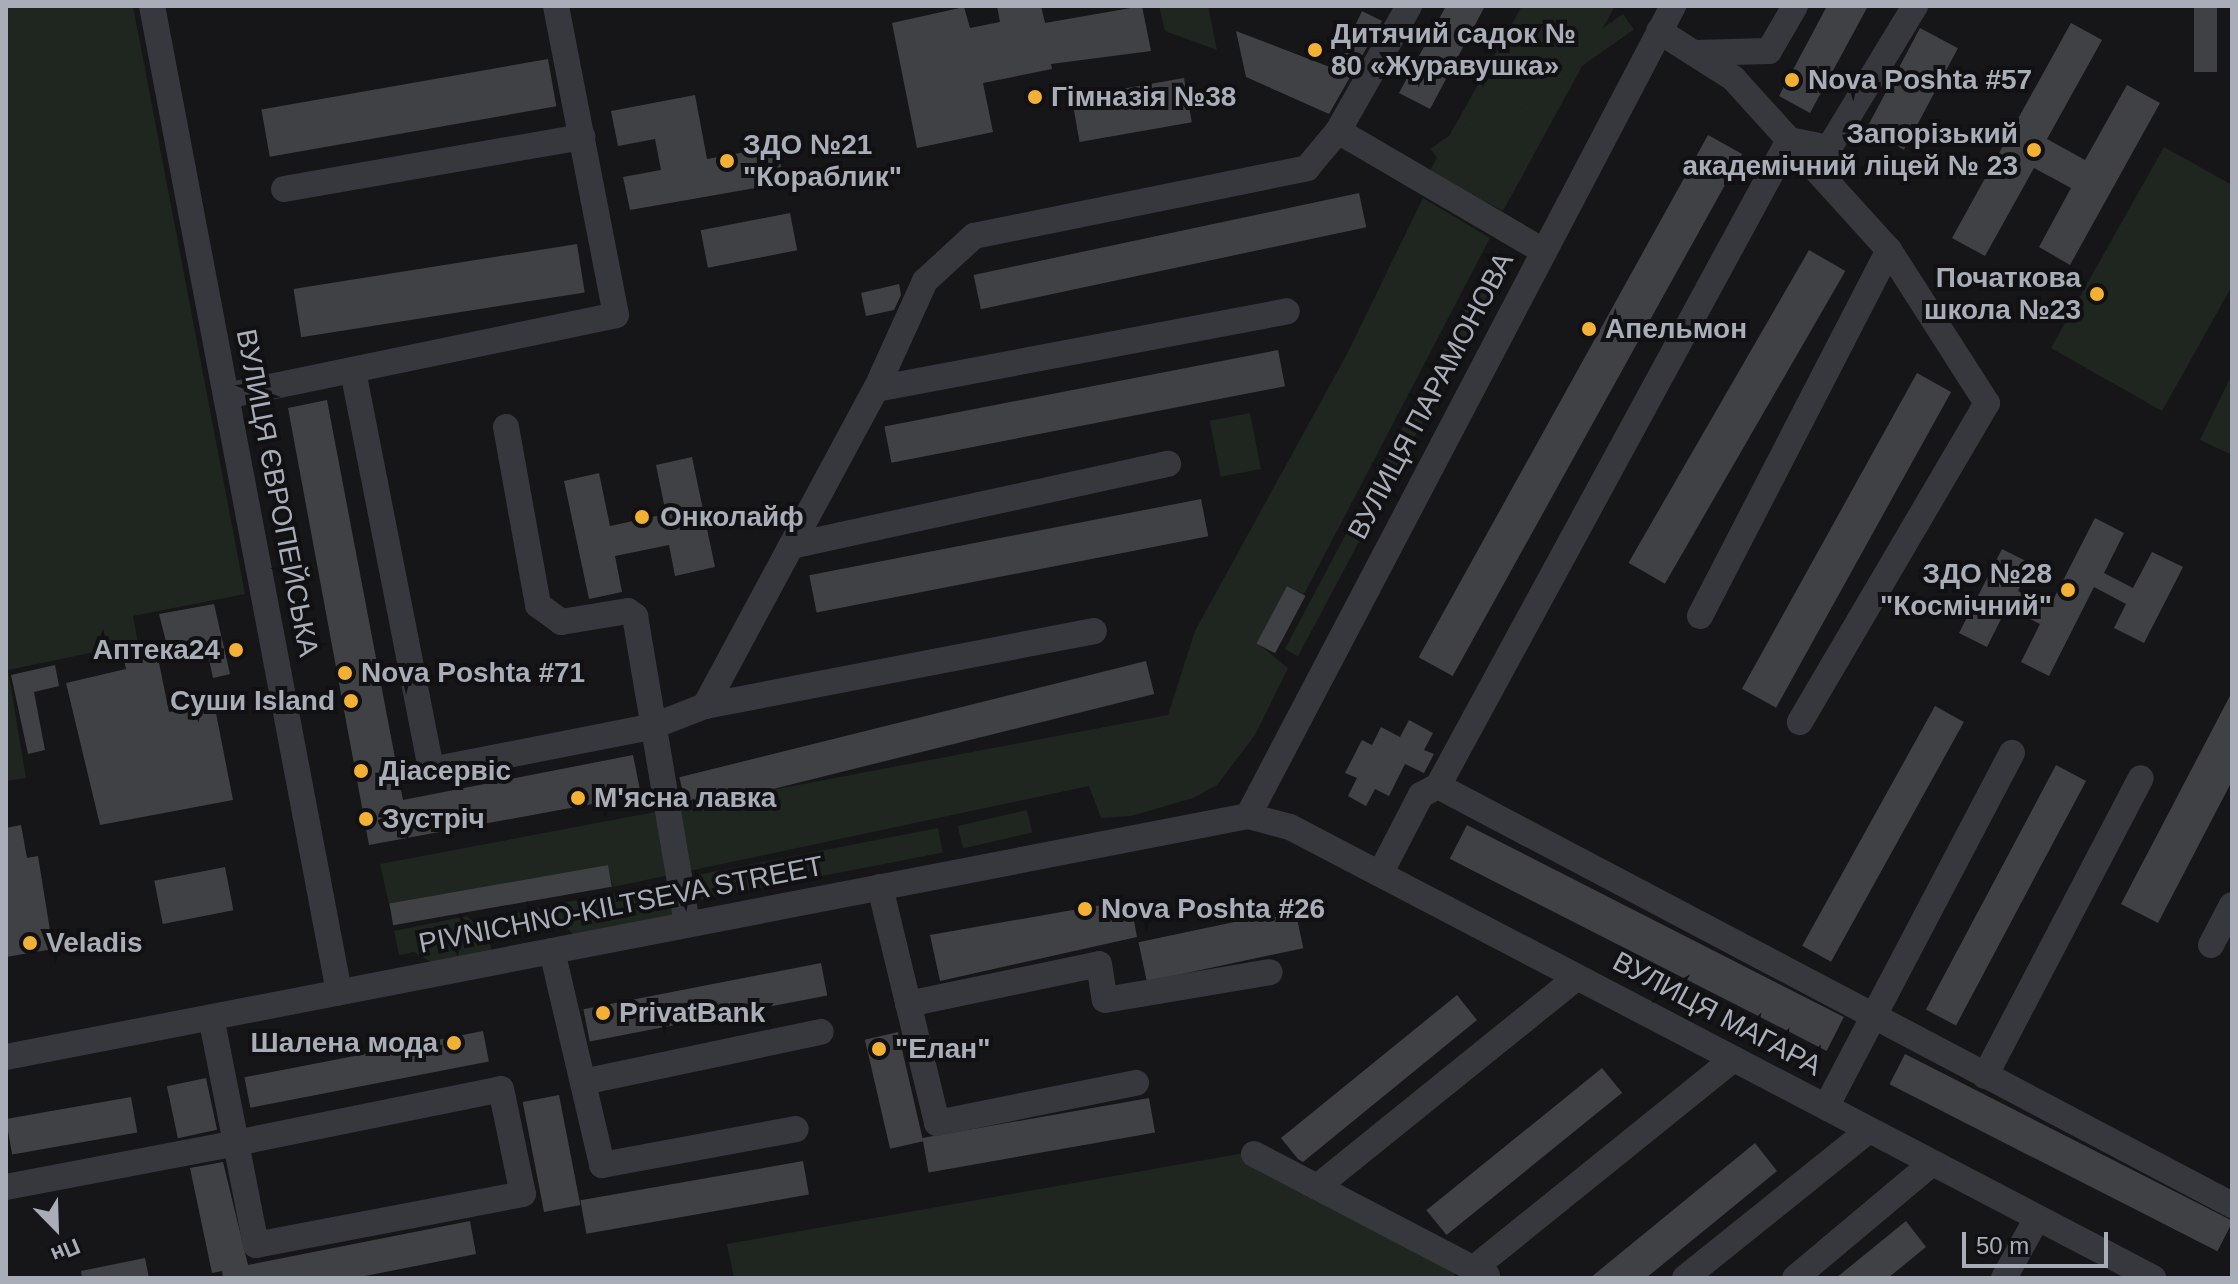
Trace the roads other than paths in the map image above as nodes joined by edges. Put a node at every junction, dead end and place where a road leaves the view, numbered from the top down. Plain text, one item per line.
1 (152, 6) edge
2 (556, 6) edge
3 (1409, 6) edge
4 (1673, 6) edge
5 (1795, 6) edge
6 (1915, 6) edge
7 (1659, 31) junction
8 (1694, 53) junction
9 (1338, 131) junction
10 (583, 137) junction
11 (1789, 140) junction
12 (284, 189) dead end
13 (1889, 250) junction
14 (1543, 251) junction
15 (1287, 311) dead end
16 (353, 371) junction
17 (876, 389) junction
18 (226, 396) junction
19 (506, 427) dead end
20 (1168, 464) dead end
21 (791, 546) junction
22 (1700, 616) dead end
23 (1094, 631) dead end
24 (705, 706) junction
25 (1800, 722) dead end
26 (651, 727) junction
27 (2012, 753) dead end
28 (2141, 778) dead end
29 (1438, 786) junction
30 (1248, 816) junction
31 (1380, 874) junction
32 (880, 887) junction
33 (2232, 905) edge
34 (687, 924) junction
35 (2211, 945) dead end
36 (552, 951) junction
37 (1270, 972) dead end
38 (1577, 977) junction
39 (339, 992) junction
40 (908, 1004) junction
41 (1872, 1016) junction
42 (211, 1017) junction
43 (821, 1032) dead end
44 (6, 1057) edge
45 (1733, 1059) junction
46 (1985, 1076) junction
47 (583, 1082) junction
48 (1136, 1083) dead end
49 (1826, 1107) junction
50 (796, 1129) dead end
51 (1869, 1130) junction
52 (236, 1143) junction
53 (1254, 1154) dead end
54 (1932, 1163) junction
55 (6, 1187) edge
56 (1317, 1187) junction
57 (2232, 1205) edge
58 (2037, 1218) junction
59 (1482, 1274) edge
60 (1685, 1278) edge
61 (1795, 1278) edge
62 (2004, 1278) edge
63 (2153, 1278) edge

1 - 18 street, ВУЛИЦЯ ЄВРОПЕЙСЬКА
2 - 10 street
3 - 9 street
4 - 7 street, ВУЛИЦЯ ПАРАМОНОВА
5 - 8 street
6 - 11 street
7 - 8 street
7 - 14 street, ВУЛИЦЯ ПАРАМОНОВА
8 - 11 street
9 - 14 street
9 - 17 street
10 - 12 street
10 - 16 street
11 - 13 street
11 - 29 street
13 - 22 street
13 - 25 street
14 - 30 street, ВУЛИЦЯ ПАРАМОНОВА
15 - 17 street
16 - 18 street
16 - 26 street
17 - 21 street
18 - 39 street, ВУЛИЦЯ ЄВРОПЕЙСЬКА
19 - 26 street
20 - 21 street
21 - 24 street
23 - 24 street
24 - 26 street
26 - 34 street
27 - 41 street
28 - 46 street
29 - 31 street
29 - 41 street
30 - 31 street, ВУЛИЦЯ МАГАРА
30 - 32 street, PIVNICHNO-KILTSEVA STREET
31 - 38 street, ВУЛИЦЯ МАГАРА
32 - 34 street, PIVNICHNO-KILTSEVA STREET
32 - 40 street
33 - 35 street
34 - 36 street, PIVNICHNO-KILTSEVA STREET
36 - 39 street, PIVNICHNO-KILTSEVA STREET
36 - 47 street
37 - 40 street
38 - 45 street, ВУЛИЦЯ МАГАРА
38 - 56 street
39 - 42 street, PIVNICHNO-KILTSEVA STREET
40 - 48 street
41 - 46 street
41 - 49 street
42 - 44 street, PIVNICHNO-KILTSEVA STREET
42 - 52 street
43 - 47 street
45 - 49 street, ВУЛИЦЯ МАГАРА
45 - 59 street
46 - 57 street
47 - 50 street
49 - 51 street, ВУЛИЦЯ МАГАРА
51 - 54 street, ВУЛИЦЯ МАГАРА
51 - 60 street
52 - 52 street
52 - 55 street
53 - 56 street
54 - 58 street, ВУЛИЦЯ МАГАРА
54 - 61 street
56 - 59 street
58 - 62 street
58 - 63 street, ВУЛИЦЯ МАГАРА

